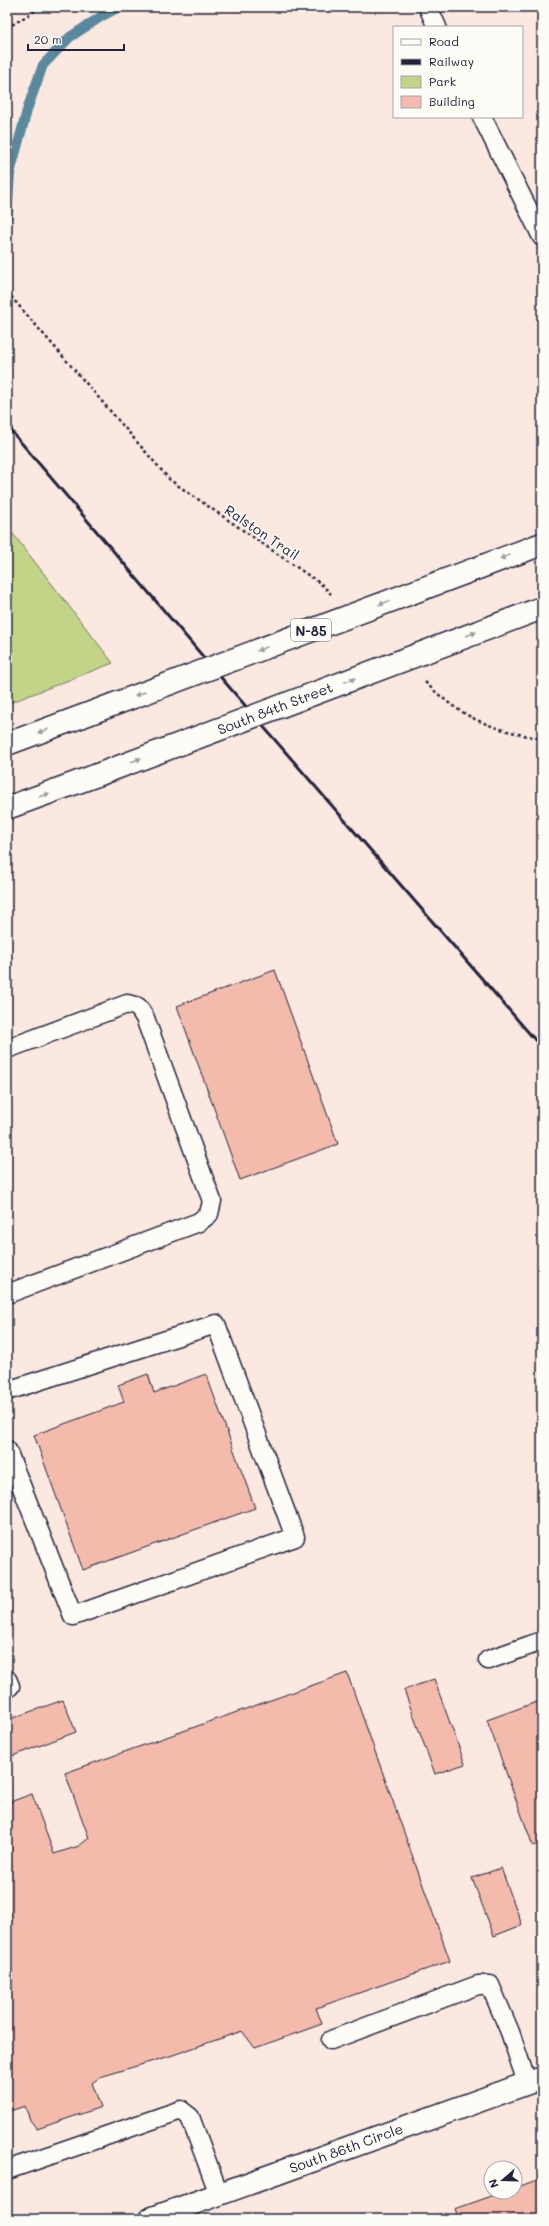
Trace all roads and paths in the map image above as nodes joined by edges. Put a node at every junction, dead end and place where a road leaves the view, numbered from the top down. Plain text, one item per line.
1 (41, 7) edge
2 (428, 7) edge
3 (437, 26) edge
4 (7, 28) edge
5 (482, 118) edge
6 (542, 237) edge
7 (7, 292) edge
8 (542, 544) edge
9 (333, 595) dead end
10 (542, 608) edge
11 (424, 682) dead end
12 (542, 740) edge
13 (7, 744) edge
14 (7, 808) edge
15 (7, 1049) edge
16 (7, 1294) edge
17 (7, 1391) edge
18 (7, 1450) edge
19 (542, 1641) edge
20 (488, 1660) dead end
21 (7, 1679) edge
22 (7, 1689) edge
23 (331, 2040) dead end
24 (534, 2080) edge
25 (7, 2170) edge
26 (219, 2194) junction
27 (150, 2219) edge

1 - 4 path
2 - 3 lane
5 - 6 lane
7 - 9 path, Ralston Trail
8 -> 13 main road, N-85, bridge
14 -> 10 main road, South 84th Street, bridge
11 - 12 path
15 - 16 lane
17 - 18 lane
19 - 20 lane
21 - 22 lane
23 - 24 lane
24 - 26 main road, South 86th Circle
25 - 26 lane
26 - 27 main road, South 86th Circle

